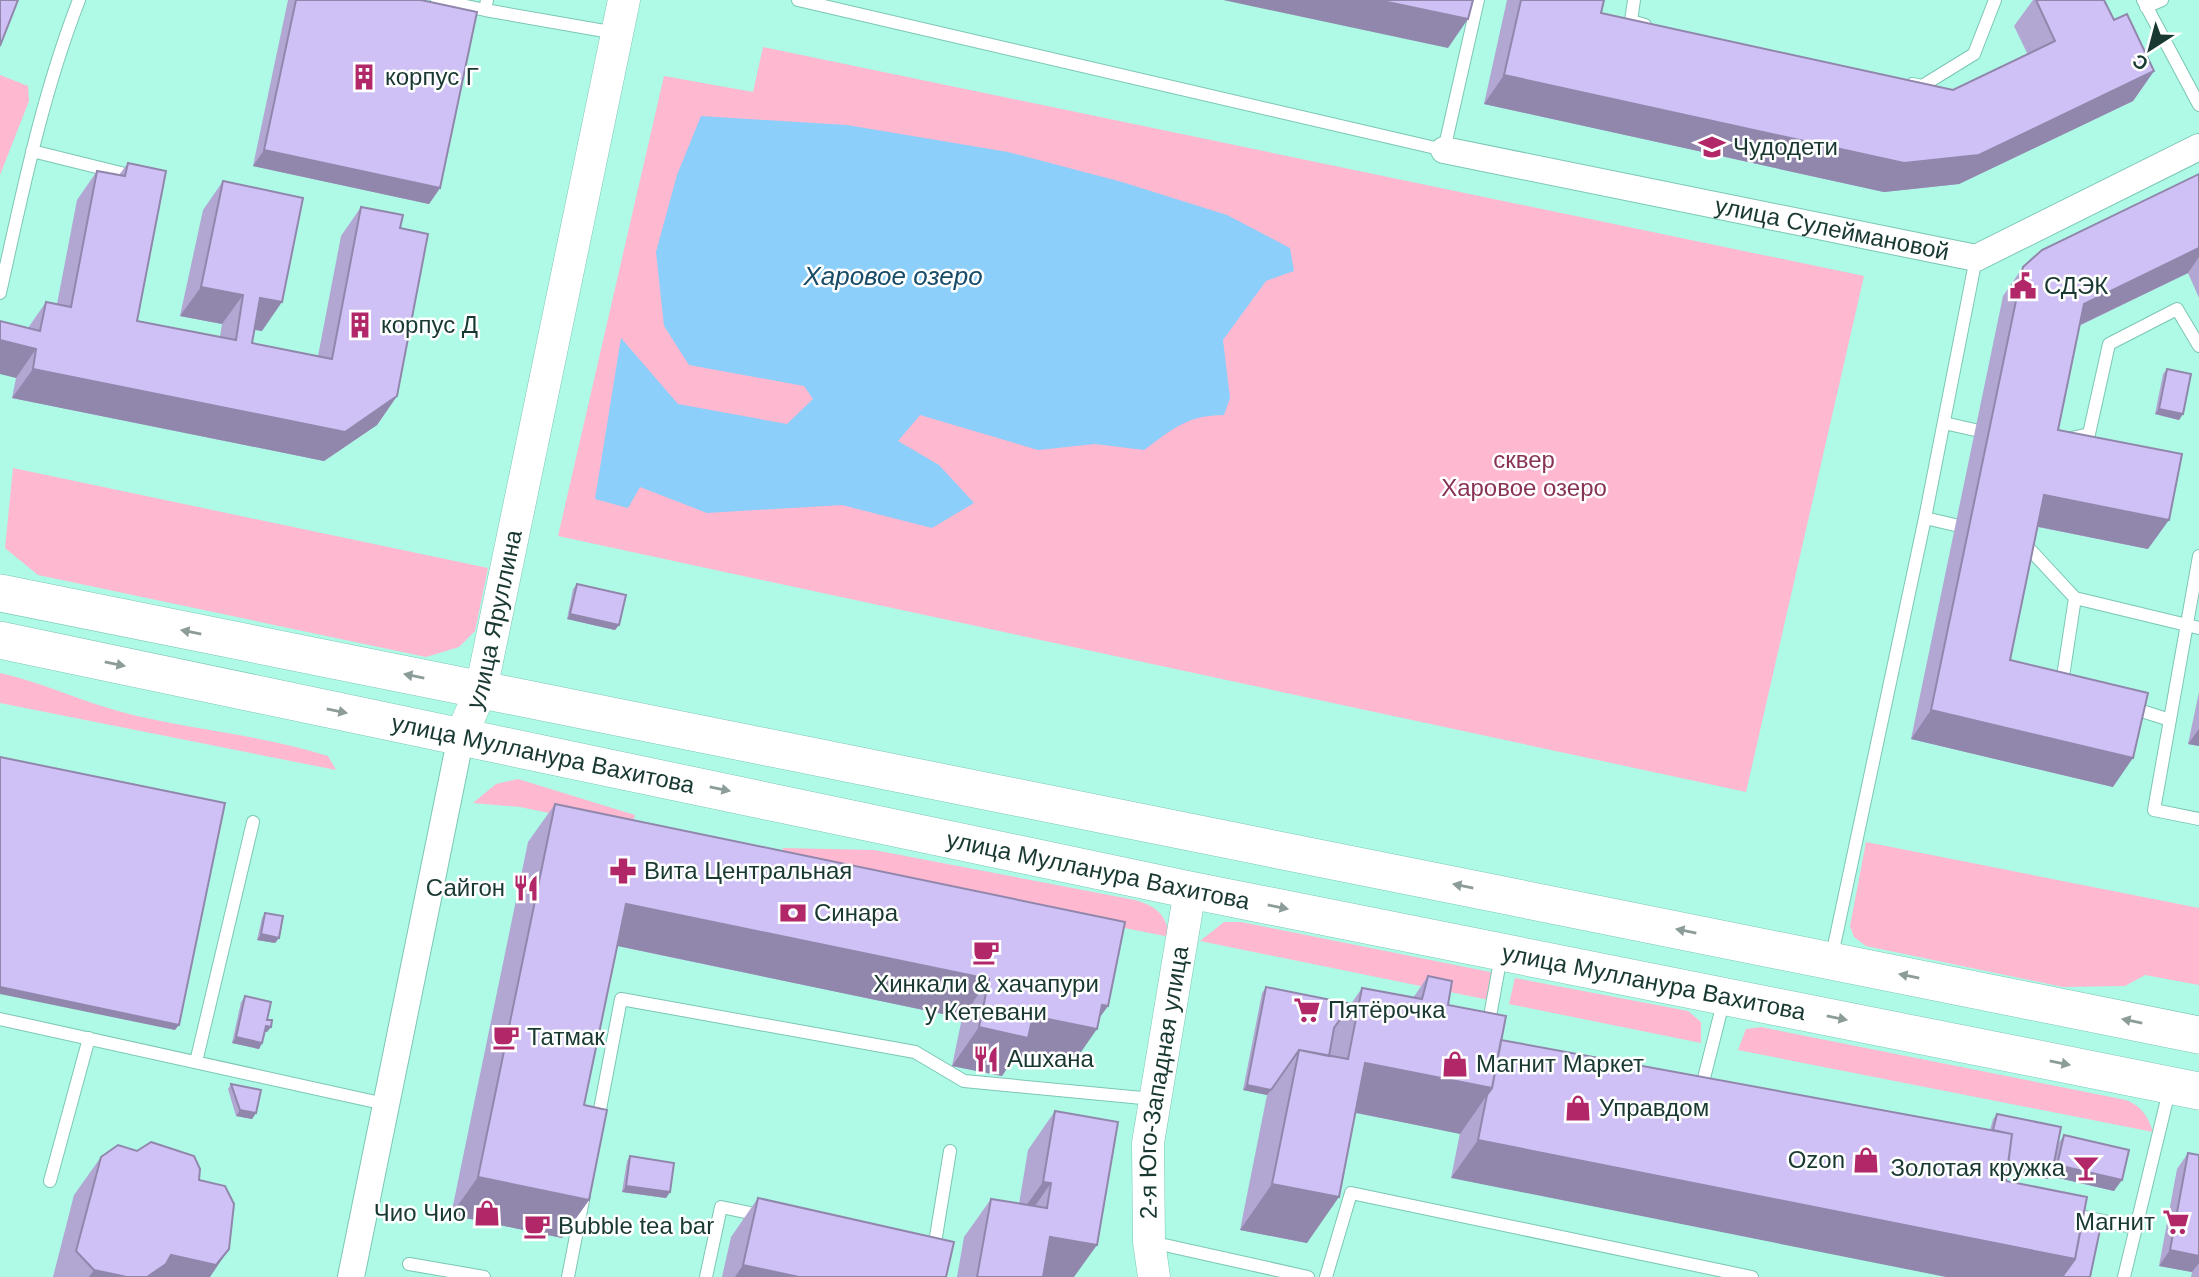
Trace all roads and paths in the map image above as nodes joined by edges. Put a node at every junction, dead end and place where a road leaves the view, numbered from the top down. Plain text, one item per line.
1 (79, 0) edge
2 (437, 0) edge
3 (624, 0) edge
4 (798, 0) edge
5 (1478, 0) edge
6 (1634, 0) edge
7 (1994, 0) edge
8 (2162, 0) edge
9 (2144, 4) edge
10 (486, 5) edge
11 (1657, 27) edge
12 (617, 33) junction
13 (1896, 80) edge
14 (2199, 105) edge
15 (2199, 147) edge
16 (1444, 150) junction
17 (32, 151) junction
18 (152, 180) edge
19 (1976, 258) junction
20 (0, 293) edge
21 (2199, 346) edge
22 (1944, 423) junction
23 (1975, 430) dead end
24 (2052, 442) edge
25 (1926, 518) junction
26 (1955, 525) dead end
27 (2020, 539) edge
28 (2199, 556) edge
29 (0, 593) edge
30 (2075, 598) junction
31 (2193, 627) edge
32 (0, 640) edge
33 (2074, 687) edge
34 (481, 690) junction
35 (2122, 704) edge
36 (2170, 720) junction
37 (461, 736) junction
38 (2199, 820) edge
39 (253, 822) dead end
40 (1190, 890) junction
41 (1502, 952) junction
42 (1830, 960) junction
43 (1724, 996) junction
44 (0, 1018) edge
45 (2199, 1035) edge
46 (89, 1038) junction
47 (1485, 1039) edge
48 (196, 1062) junction
49 (2185, 1088) edge
50 (1701, 1090) edge
51 (1154, 1100) junction
52 (385, 1104) junction
53 (593, 1144) edge
54 (950, 1151) dead end
55 (50, 1181) dead end
56 (586, 1184) edge
57 (2060, 1211) edge
58 (775, 1218) edge
59 (2136, 1228) junction
60 (1149, 1242) junction
61 (937, 1263) edge
62 (409, 1264) dead end
63 (351, 1277) edge
64 (484, 1277) edge
65 (568, 1277) edge
66 (706, 1277) edge
67 (1154, 1277) edge
68 (1308, 1277) edge
69 (1326, 1277) edge
70 (1752, 1277) edge
71 (2124, 1277) edge

1 - 17 lane
2 - 10 lane
3 - 12 street, улица Яруллина
4 - 16 lane
5 - 16 lane
6 - 11 lane
7 - 13 lane
8 - 9 lane
9 - 14 lane
10 - 12 lane
12 - 34 street, улица Яруллина
15 - 19 street, улица Сулеймановой
16 - 19 street, улица Сулеймановой
17 - 18 lane
17 - 20 lane
19 - 22 lane
21 - 24 lane
22 - 23 lane
22 - 25 lane
25 - 26 lane
25 - 42 lane
27 - 30 lane
28 - 31 lane
34 -> 29 main road, улица Мулланура Вахитова
30 - 31 lane
30 - 33 lane
31 - 36 lane
32 -> 37 main road, улица Мулланура Вахитова
34 - 37 street, улица Яруллина
42 -> 34 main road, улица Мулланура Вахитова
35 - 36 lane
36 - 38 lane
37 -> 40 main road, улица Мулланура Вахитова
37 - 52 street, улица Яруллина
39 - 48 lane
40 -> 41 main road, улица Мулланура Вахитова
40 - 51 street, 2-я Юго-Западная улица
41 - 43 main road, улица Мулланура Вахитова
41 - 47 lane
45 -> 42 main road, улица Мулланура Вахитова
43 -> 49 main road, улица Мулланура Вахитова
43 - 50 lane
44 - 46 lane
46 - 48 lane
46 - 55 lane
48 - 52 lane
49 - 59 lane
51 - 53 lane
51 - 60 street, 2-я Юго-Западная улица
52 - 63 street, улица Яруллина
54 - 61 lane
56 - 65 lane
57 - 59 lane
58 - 66 lane
59 - 71 lane
60 - 67 street, 2-я Юго-Западная улица
60 - 68 lane
62 - 64 lane
69 - 70 lane

